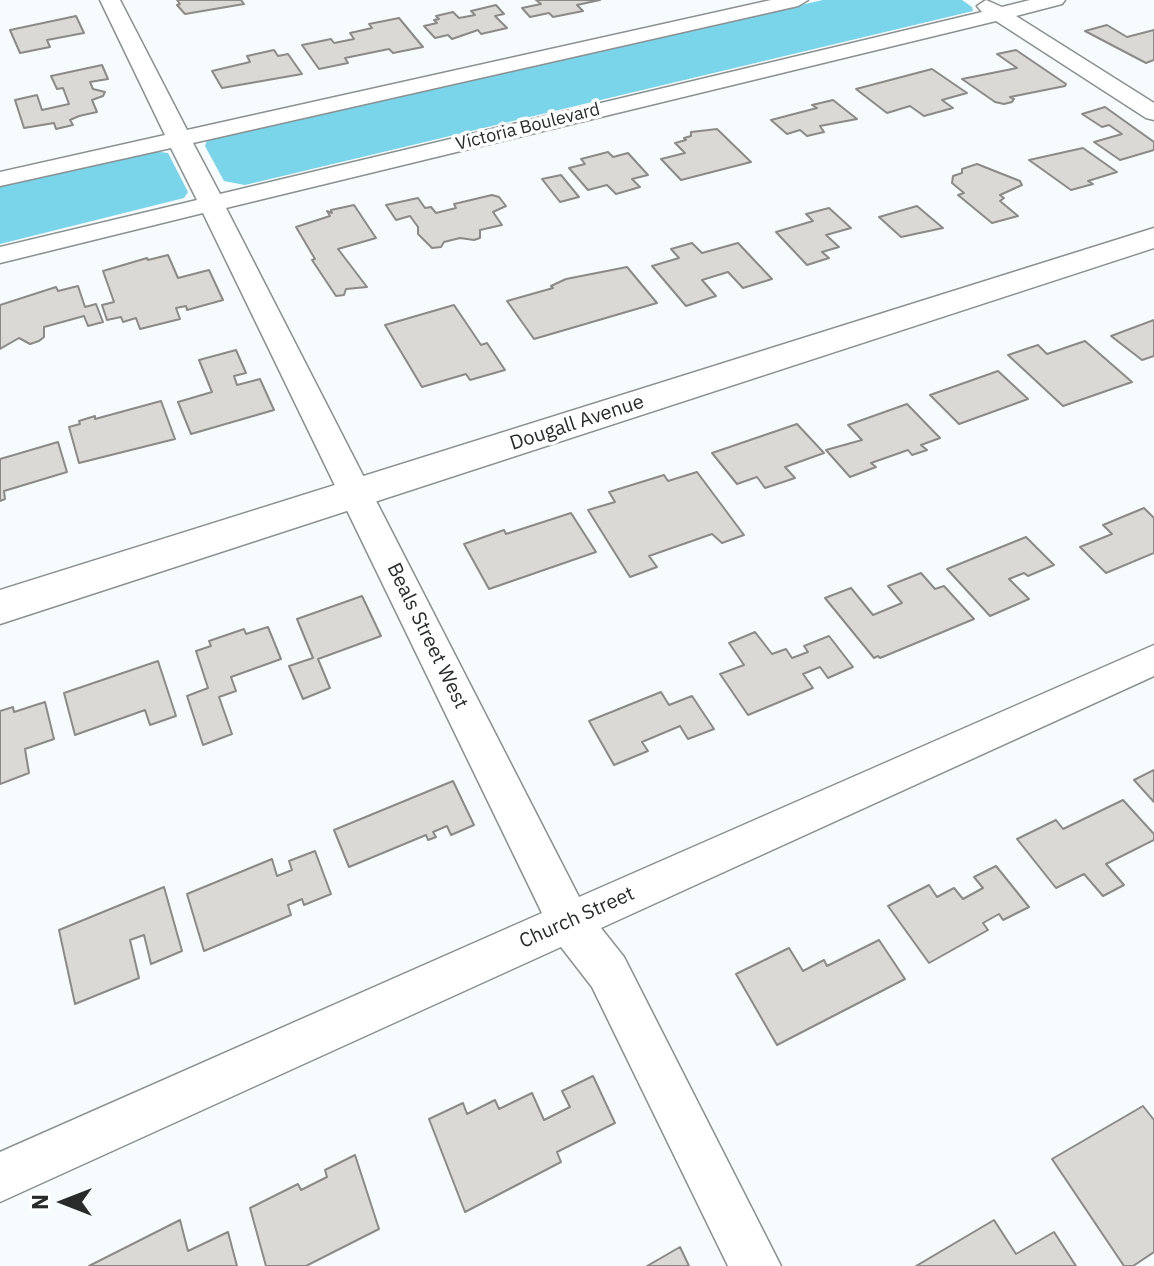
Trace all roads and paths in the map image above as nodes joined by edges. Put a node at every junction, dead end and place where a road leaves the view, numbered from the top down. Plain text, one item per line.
1 (110, 0) edge
2 (798, 0) edge
3 (977, 0) edge
4 (1055, 0) edge
5 (998, 14) junction
6 (1154, 113) edge
7 (180, 139) junction
8 (0, 179) edge
9 (212, 204) junction
10 (1154, 238) edge
11 (0, 255) edge
12 (356, 494) junction
13 (0, 607) edge
14 (1154, 660) edge
15 (569, 922) junction
16 (0, 1177) edge
17 (755, 1266) edge

1 - 7 street, Beals Street West
2 - 7 street
3 - 5 street
4 - 5 street, Victoria Boulevard
5 - 6 street
5 - 9 street, Victoria Boulevard
7 - 8 street
7 - 9 street, Beals Street West
9 - 11 street, Victoria Boulevard
9 - 12 street, Beals Street West
10 - 12 main road, Dougall Avenue
12 - 13 main road, Dougall Avenue
12 - 15 street, Beals Street West
14 - 15 street, Church Street
15 - 16 street, Church Street
15 - 17 street, Beals Street West

